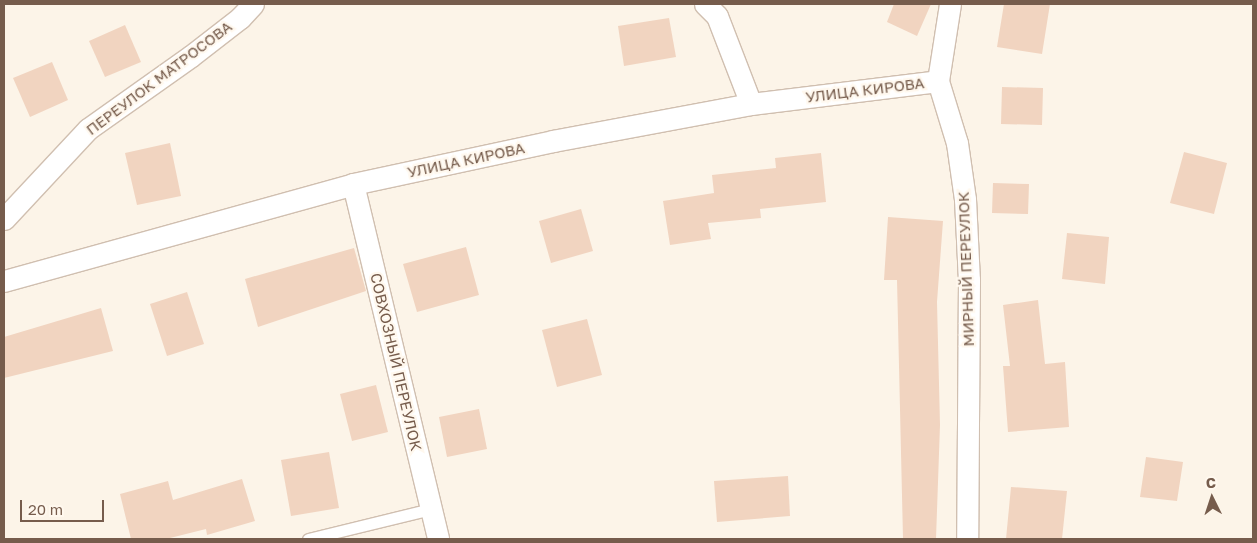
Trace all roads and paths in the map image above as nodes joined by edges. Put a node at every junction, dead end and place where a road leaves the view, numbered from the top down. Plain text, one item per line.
1 (253, 4) edge
2 (705, 4) edge
3 (950, 4) edge
4 (938, 80) junction
5 (751, 104) junction
6 (353, 184) junction
7 (4, 219) edge
8 (4, 281) edge
9 (431, 510) junction
10 (308, 539) edge
11 (438, 539) edge
12 (967, 539) edge

1 - 7 street, ПЕРЕУЛОК МАТРОСОВА
2 - 5 street
3 - 4 street, МИРНЫЙ ПЕРЕУЛОК
4 - 5 street, УЛИЦА КИРОВА
4 - 12 street, МИРНЫЙ ПЕРЕУЛОК
5 - 6 street, УЛИЦА КИРОВА
6 - 8 street, УЛИЦА КИРОВА
6 - 9 street, СОВХОЗНЫЙ ПЕРЕУЛОК
9 - 10 lane
9 - 11 street, СОВХОЗНЫЙ ПЕРЕУЛОК

